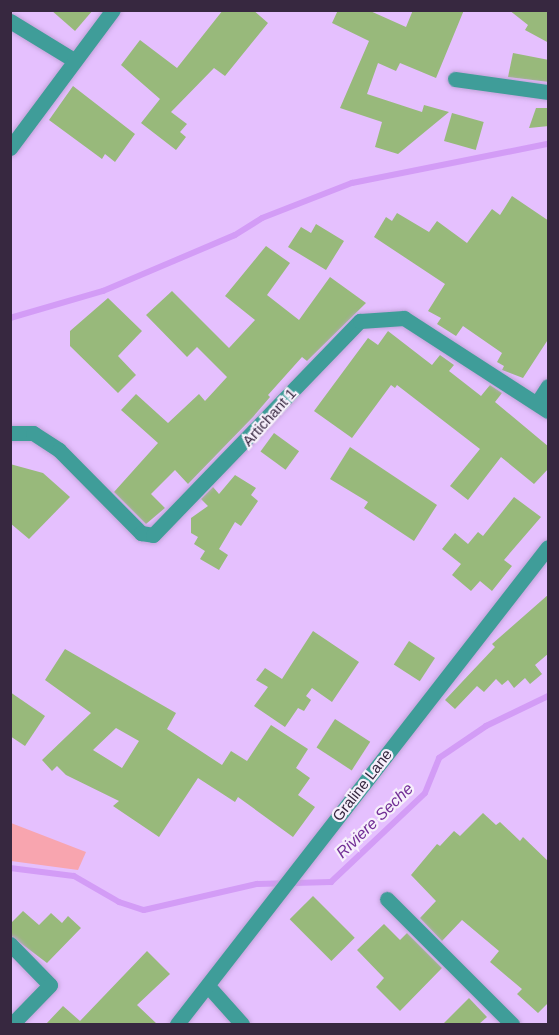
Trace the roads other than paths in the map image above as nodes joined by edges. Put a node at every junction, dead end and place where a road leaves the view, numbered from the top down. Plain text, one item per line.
1 (113, 10) edge
2 (10, 21) edge
3 (75, 60) junction
4 (455, 79) dead end
5 (549, 92) edge
6 (10, 148) edge
7 (549, 386) edge
8 (543, 407) edge
9 (10, 433) edge
10 (549, 547) edge
11 (387, 899) dead end
12 (10, 944) edge
13 (208, 986) junction
14 (12, 1024) edge
15 (177, 1024) edge
16 (242, 1024) edge
17 (512, 1024) edge

1 - 3 street
2 - 3 street
3 - 6 street
4 - 5 street
7 - 8 street
8 - 9 street, Artichant 1
10 - 13 street, Graline Lane
11 - 17 street
12 - 14 street
13 - 15 street, Graline Lane
13 - 16 street

